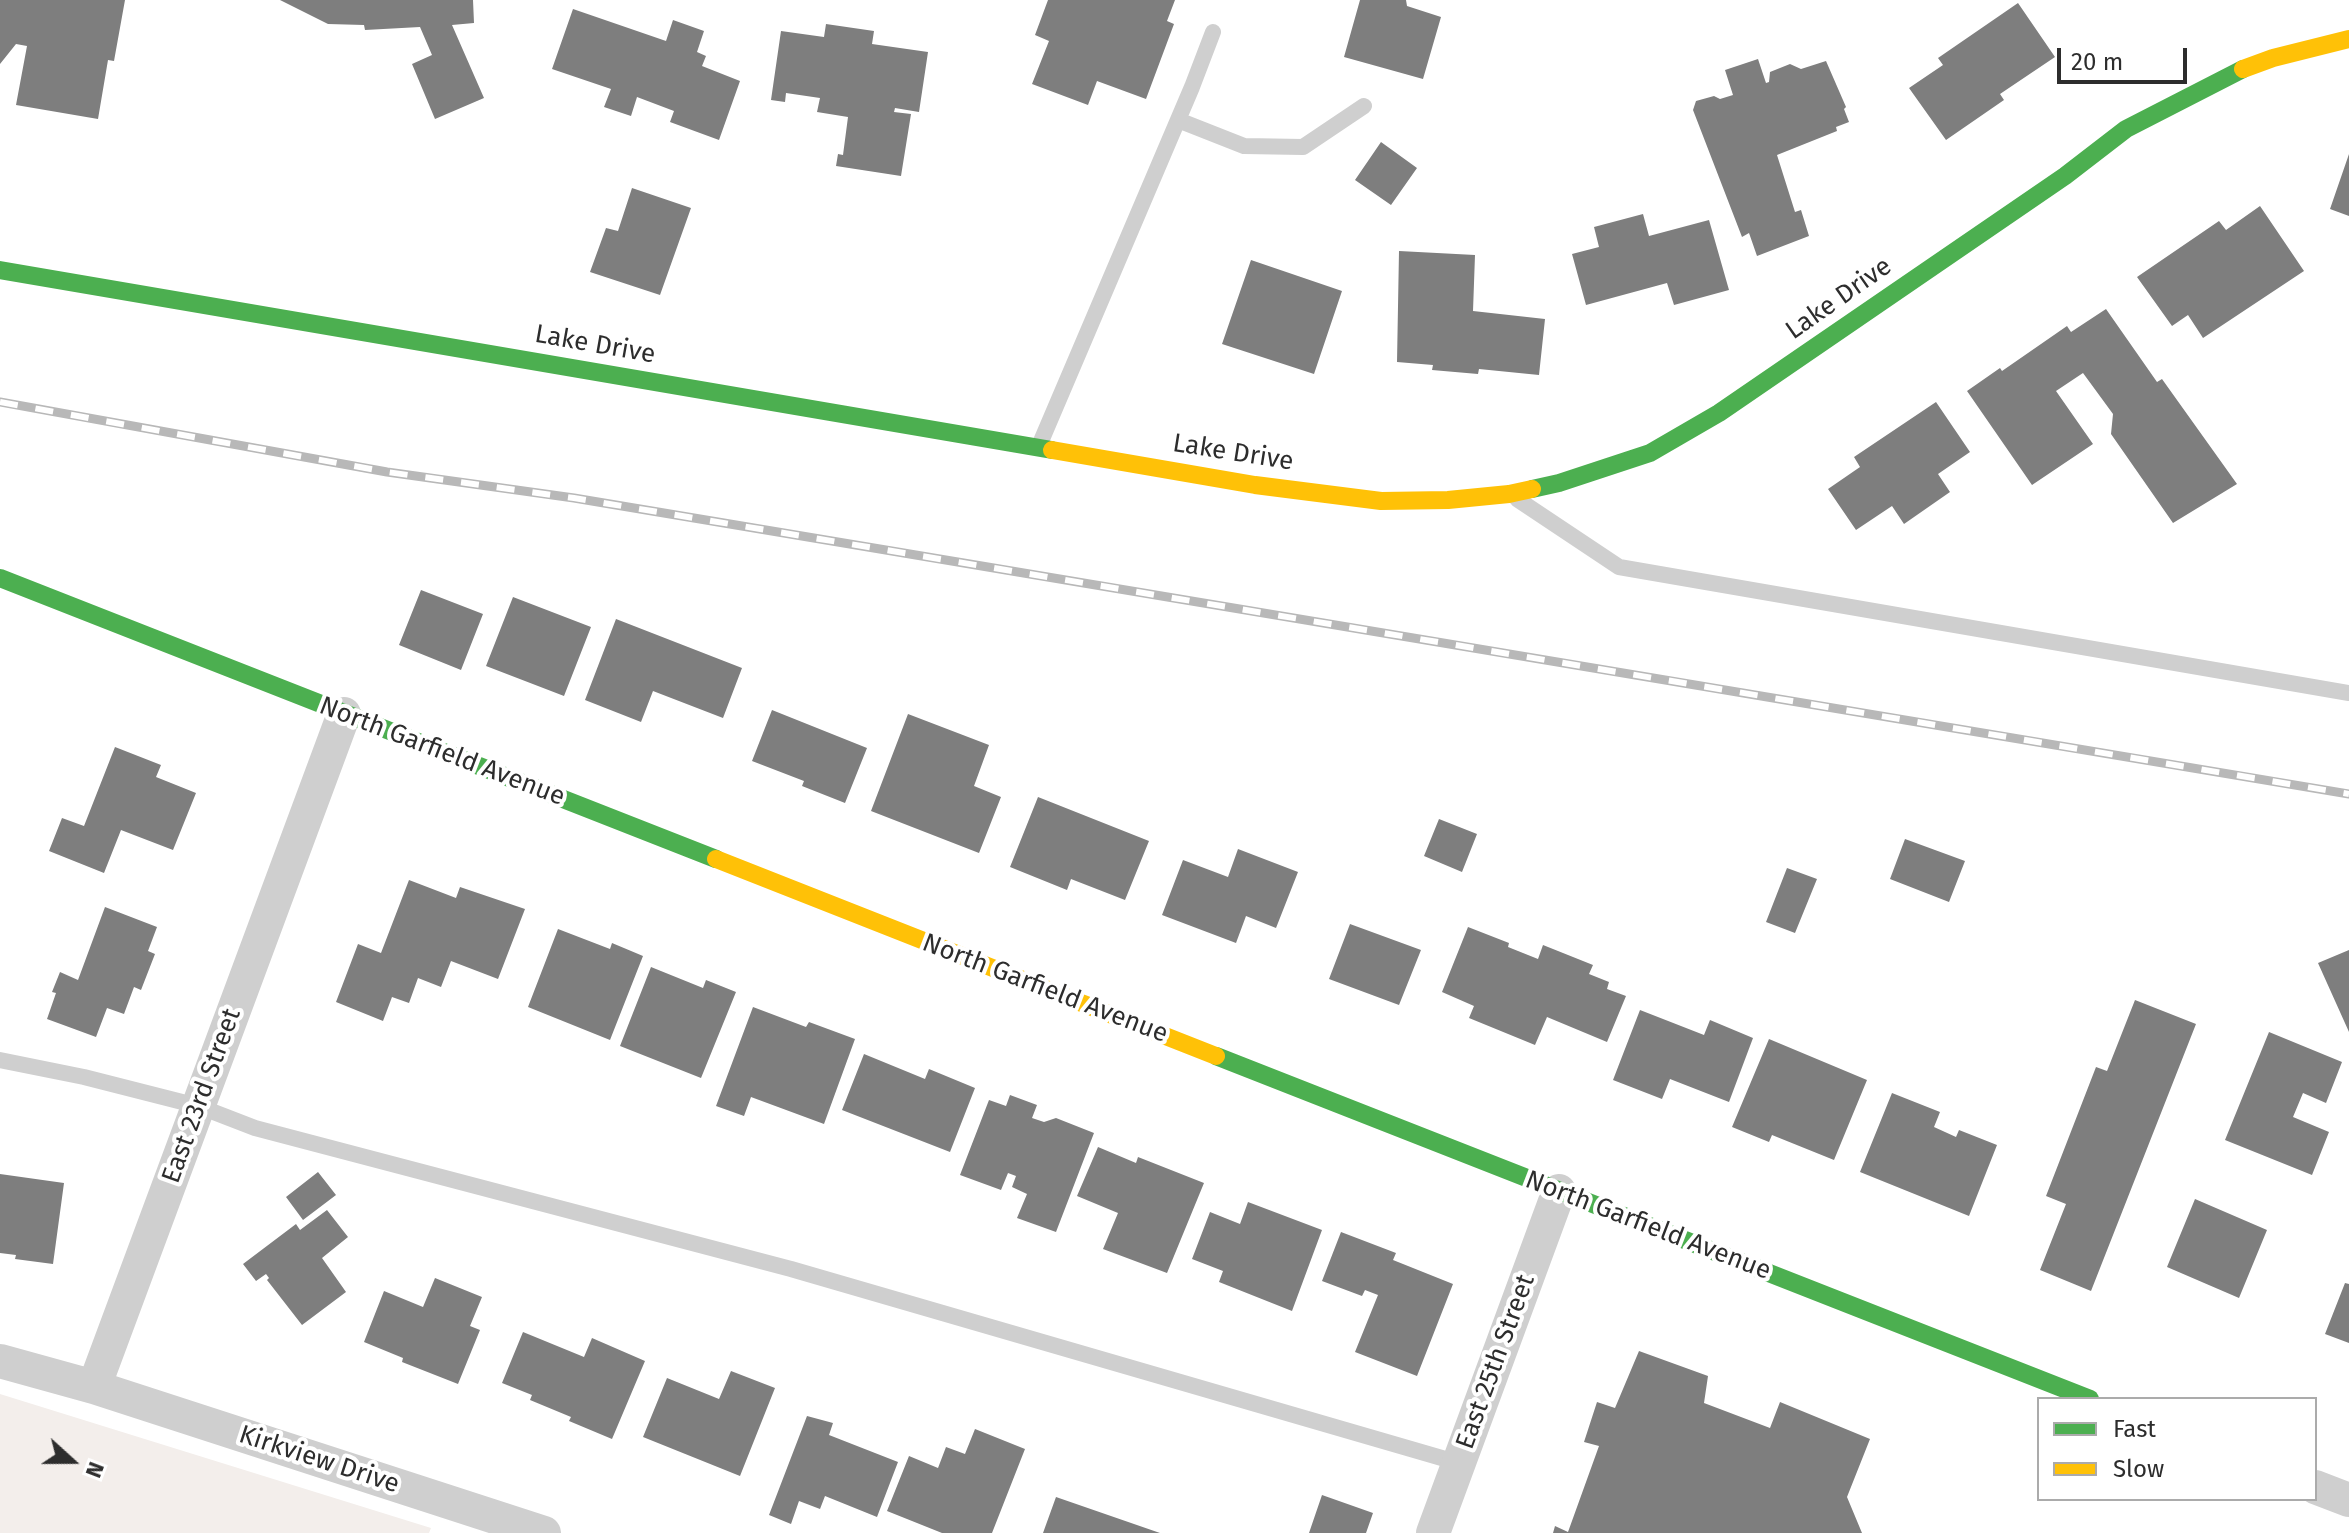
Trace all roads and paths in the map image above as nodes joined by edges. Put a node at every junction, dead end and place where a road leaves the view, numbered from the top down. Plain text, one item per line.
1 (1213, 32) dead end
2 (2349, 39) edge
3 (1364, 106) dead end
4 (1178, 120) junction
5 (0, 270) edge
6 (1039, 447) junction
7 (1509, 494) junction
8 (0, 578) edge
9 (2349, 693) edge
10 (344, 714) junction
11 (0, 1060) edge
12 (198, 1106) junction
13 (1559, 1191) junction
14 (0, 1361) edge
15 (94, 1387) junction
16 (2085, 1397) edge
17 (1459, 1463) junction
18 (2317, 1488) edge
19 (2349, 1500) edge
20 (544, 1533) edge
21 (1433, 1533) edge

1 - 4 lane
2 - 7 street, Lake Drive
3 - 4 lane
4 - 6 lane
5 - 6 street, Lake Drive
6 - 7 street, Lake Drive
7 - 9 lane
8 - 10 street, North Garfield Avenue
10 - 12 street, East 23rd Street
10 - 13 street, North Garfield Avenue
11 - 12 lane
12 - 15 street, East 23rd Street
12 - 17 lane
13 - 16 street, North Garfield Avenue
13 - 17 street, East 25th Street
14 - 15 street
15 - 20 street, Kirkview Drive
17 - 21 street, East 25th Street
18 - 19 street

